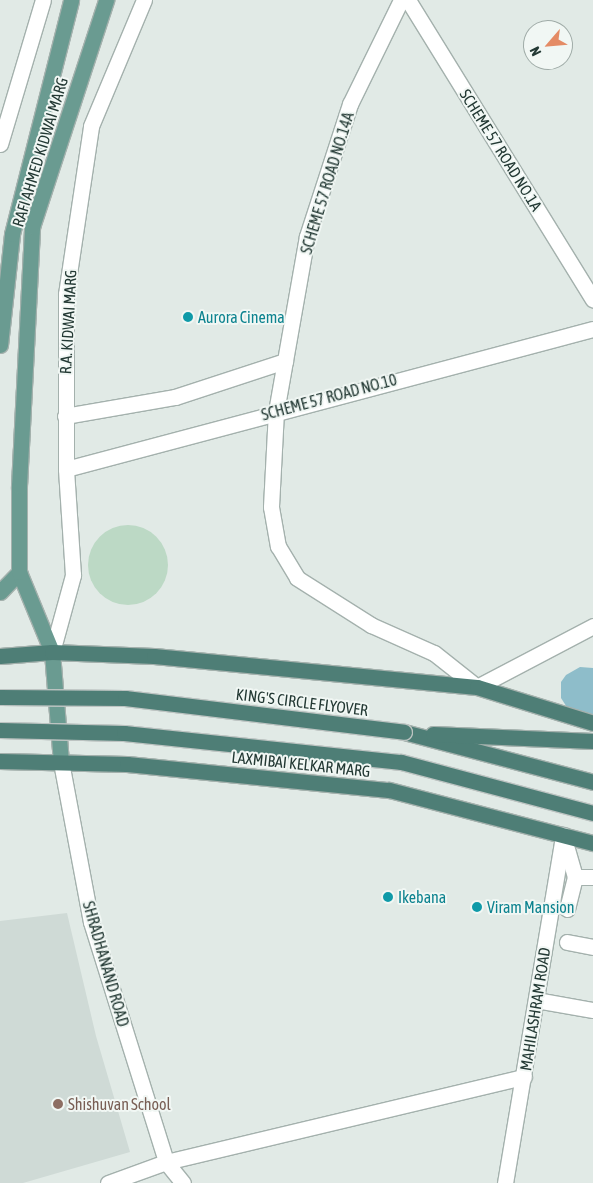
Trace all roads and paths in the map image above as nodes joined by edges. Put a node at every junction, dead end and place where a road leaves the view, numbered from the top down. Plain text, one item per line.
1 (43, 0) edge
2 (71, 0) edge
3 (106, 0) edge
4 (144, 0) edge
5 (401, 0) edge
6 (408, 0) edge
7 (0, 144) edge
8 (593, 300) edge
9 (593, 329) edge
10 (0, 346) edge
11 (285, 360) junction
12 (276, 411) junction
13 (65, 416) junction
14 (66, 469) junction
15 (19, 572) junction
16 (0, 592) edge
17 (593, 626) edge
18 (52, 652) junction
19 (0, 656) edge
20 (477, 686) junction
21 (0, 697) edge
22 (593, 723) edge
23 (0, 730) edge
24 (404, 732) junction
25 (593, 741) edge
26 (0, 762) edge
27 (61, 762) junction
28 (593, 782) edge
29 (593, 814) edge
30 (563, 835) junction
31 (593, 843) edge
32 (575, 877) junction
33 (593, 877) edge
34 (567, 909) dead end
35 (567, 942) dead end
36 (593, 947) edge
37 (539, 1001) junction
38 (593, 1010) edge
39 (524, 1077) junction
40 (166, 1162) junction
41 (108, 1183) edge
42 (183, 1183) edge
43 (505, 1183) edge

1 - 7 street
2 - 10 main road
3 - 15 main road, RAFI AHMED KIDWAI MARG
4 - 13 street, R.A. KIDWAI MARG
5 - 11 street, SCHEME 57 ROAD NO.14A
6 - 8 street, SCHEME 57 ROAD NO.1A
9 - 12 street, SCHEME 57 ROAD NO.10
11 - 12 street, SCHEME 57 ROAD NO.14A
11 - 13 street
12 - 14 street, SCHEME 57 ROAD NO.10
12 - 20 street, SCHEME 57 ROAD NO.14A
13 - 14 street, R.A. KIDWAI MARG
14 - 18 street, R.A. KIDWAI MARG
15 - 16 main road
15 - 18 main road, RAFI AHMED KIDWAI MARG
17 - 20 street
18 - 19 highway
18 - 20 highway
18 - 27 main road, RAFI AHMED KIDWAI MARG
20 - 22 highway
21 - 24 highway, KING'S CIRCLE FLYOVER, bridge
23 - 29 highway, bridge
24 - 25 highway
24 - 28 highway, KING'S CIRCLE FLYOVER
26 - 27 highway, LAXMIBAI KELKAR MARG
27 - 30 highway, LAXMIBAI KELKAR MARG
27 - 40 street, SHRADHANAND ROAD
30 - 31 highway, LAXMIBAI KELKAR MARG
30 - 32 street
30 - 37 street, MAHILASHRAM ROAD
32 - 33 street
32 - 34 street
35 - 36 street
37 - 38 street
37 - 39 street, MAHILASHRAM ROAD
39 - 40 street
39 - 43 street, MAHILASHRAM ROAD
40 - 41 street
40 - 42 street, SHRADHANAND ROAD

